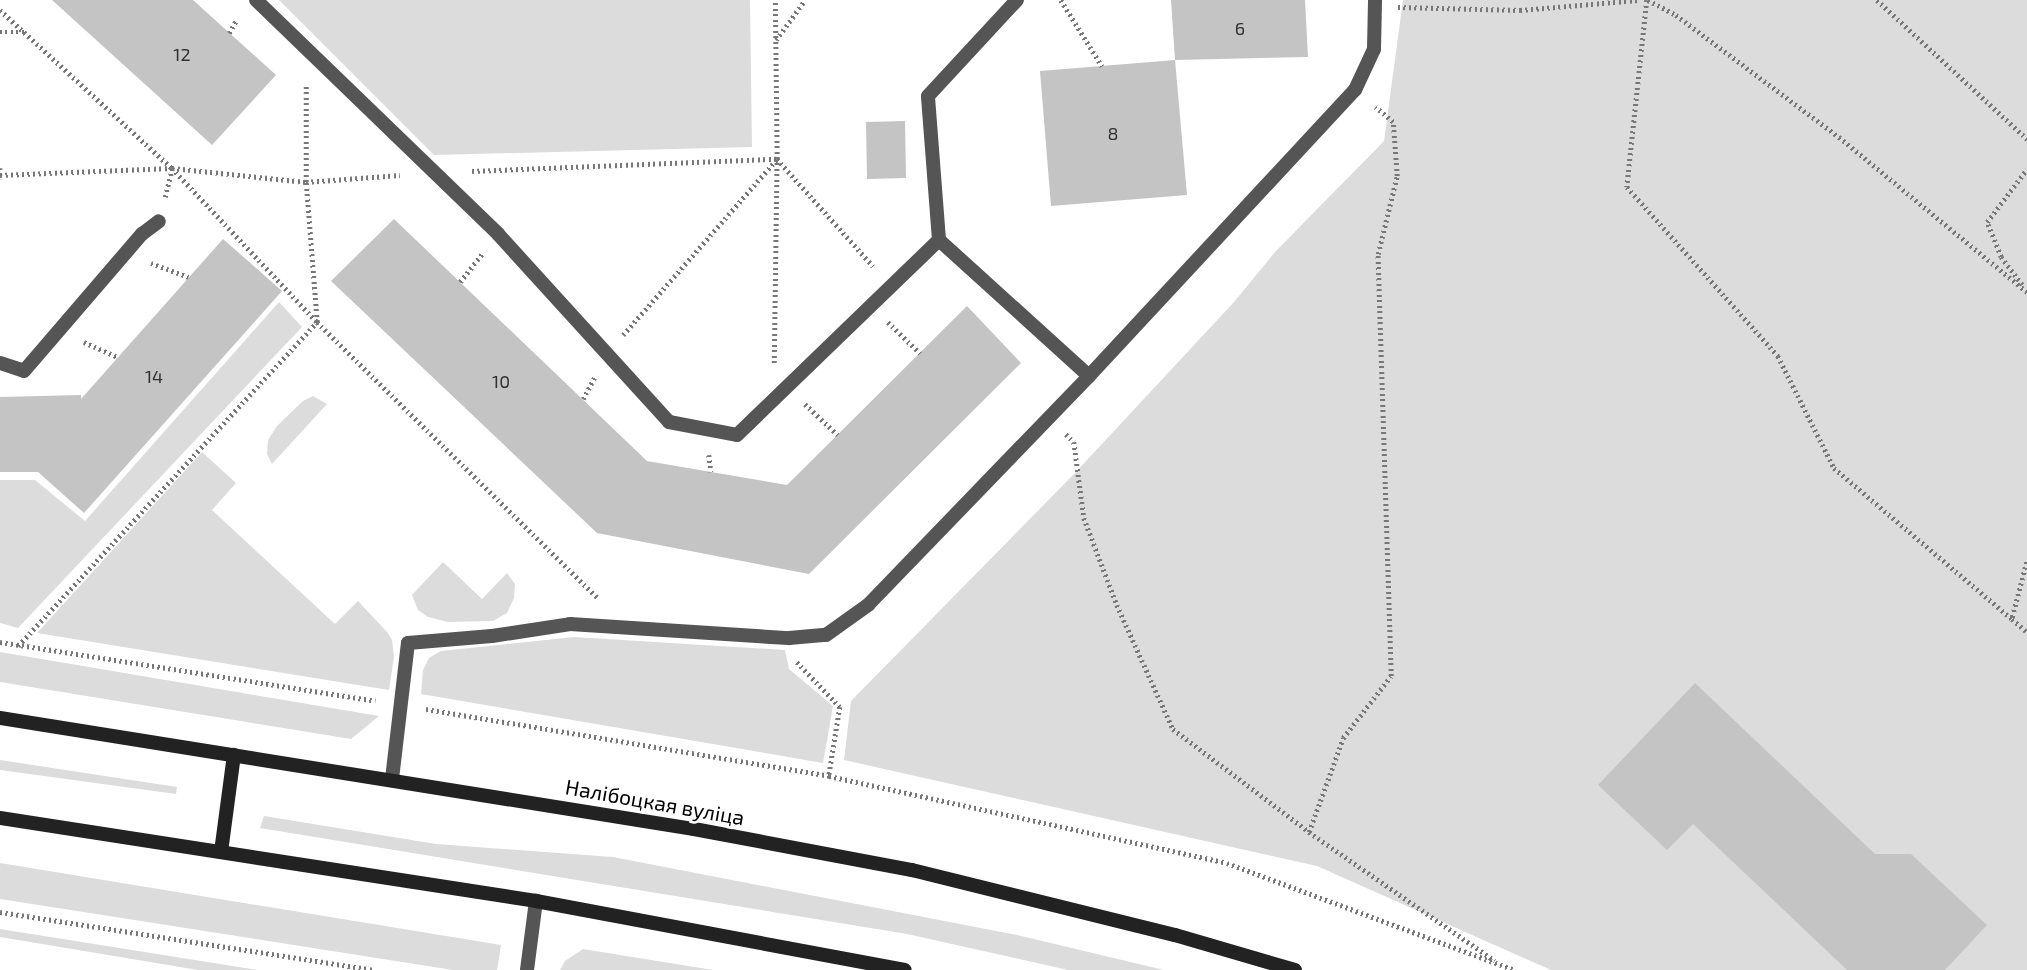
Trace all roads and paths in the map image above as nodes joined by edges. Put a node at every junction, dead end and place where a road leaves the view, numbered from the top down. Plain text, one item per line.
1 (256, 0) edge
2 (775, 0) edge
3 (804, 0) edge
4 (1017, 0) edge
5 (1061, 0) edge
6 (1639, 0) edge
7 (1647, 0) edge
8 (1877, 0) edge
9 (1375, 3) edge
10 (0, 10) edge
11 (0, 32) edge
12 (26, 32) junction
13 (775, 40) junction
14 (306, 48) junction
15 (1102, 66) dead end
16 (1354, 90) junction
17 (2027, 139) edge
18 (777, 159) junction
19 (0, 168) edge
20 (172, 168) junction
21 (2027, 169) edge
22 (433, 173) junction
23 (0, 177) edge
24 (306, 182) junction
25 (159, 221) dead end
26 (498, 234) junction
27 (939, 240) junction
28 (126, 253) junction
29 (189, 277) dead end
30 (460, 282) dead end
31 (892, 288) junction
32 (2027, 292) edge
33 (872, 307) junction
34 (317, 322) junction
35 (59, 331) junction
36 (920, 353) dead end
37 (606, 354) junction
38 (118, 357) dead end
39 (0, 363) edge
40 (1089, 376) junction
41 (787, 387) junction
42 (773, 401) junction
43 (1049, 416) junction
44 (838, 435) dead end
45 (2027, 562) edge
46 (601, 602) dead end
47 (2012, 619) junction
48 (2027, 632) edge
49 (789, 638) junction
50 (0, 642) edge
51 (18, 646) junction
52 (400, 705) junction
53 (0, 718) edge
54 (233, 755) junction
55 (829, 776) junction
56 (392, 779) junction
57 (0, 818) edge
58 (1309, 832) junction
59 (221, 852) junction
60 (536, 901) junction
61 (0, 912) edge
62 (1495, 961) junction
63 (373, 970) edge
64 (527, 970) edge
65 (905, 970) edge
66 (1295, 970) edge
67 (1514, 970) edge

1 - 14 lane
2 - 13 path
3 - 13 path
4 - 27 lane
5 - 15 path
6 - 9 path
7 - 32 path
7 - 47 path
8 - 17 path
9 - 16 lane
10 - 12 path
11 - 12 path
12 - 20 path
13 - 18 path
14 - 22 lane
14 - 24 path
16 - 40 lane
16 - 58 path
18 - 22 path
18 - 31 path
18 - 37 path
18 - 42 path
19 - 23 path
20 - 23 path
20 - 24 path
20 - 34 path
21 - 32 path
22 - 24 path
22 - 26 lane
24 - 34 path
25 - 28 lane
26 - 30 path
26 - 37 lane
27 - 31 lane
27 - 40 lane
28 - 29 path
28 - 35 lane
31 - 33 lane
33 - 36 path
33 - 41 lane
34 - 46 path
34 - 51 path
35 - 38 path
35 - 39 lane
37 - 42 lane
40 - 43 lane
41 - 42 lane
41 - 44 path
43 - 49 lane
43 - 58 path
45 - 47 path
47 - 48 path
49 - 52 lane
49 - 55 path
50 - 51 path
51 - 52 path
52 - 55 path
52 - 56 lane
53 - 54 main road, Налібоцкая вуліца
54 - 56 main road, Налібоцкая вуліца
54 - 59 main road
55 - 62 path
56 - 66 main road, Налібоцкая вуліца
57 - 59 main road
58 - 62 path
59 - 60 main road
60 - 64 lane
60 - 65 main road
61 - 63 path
62 - 67 path

